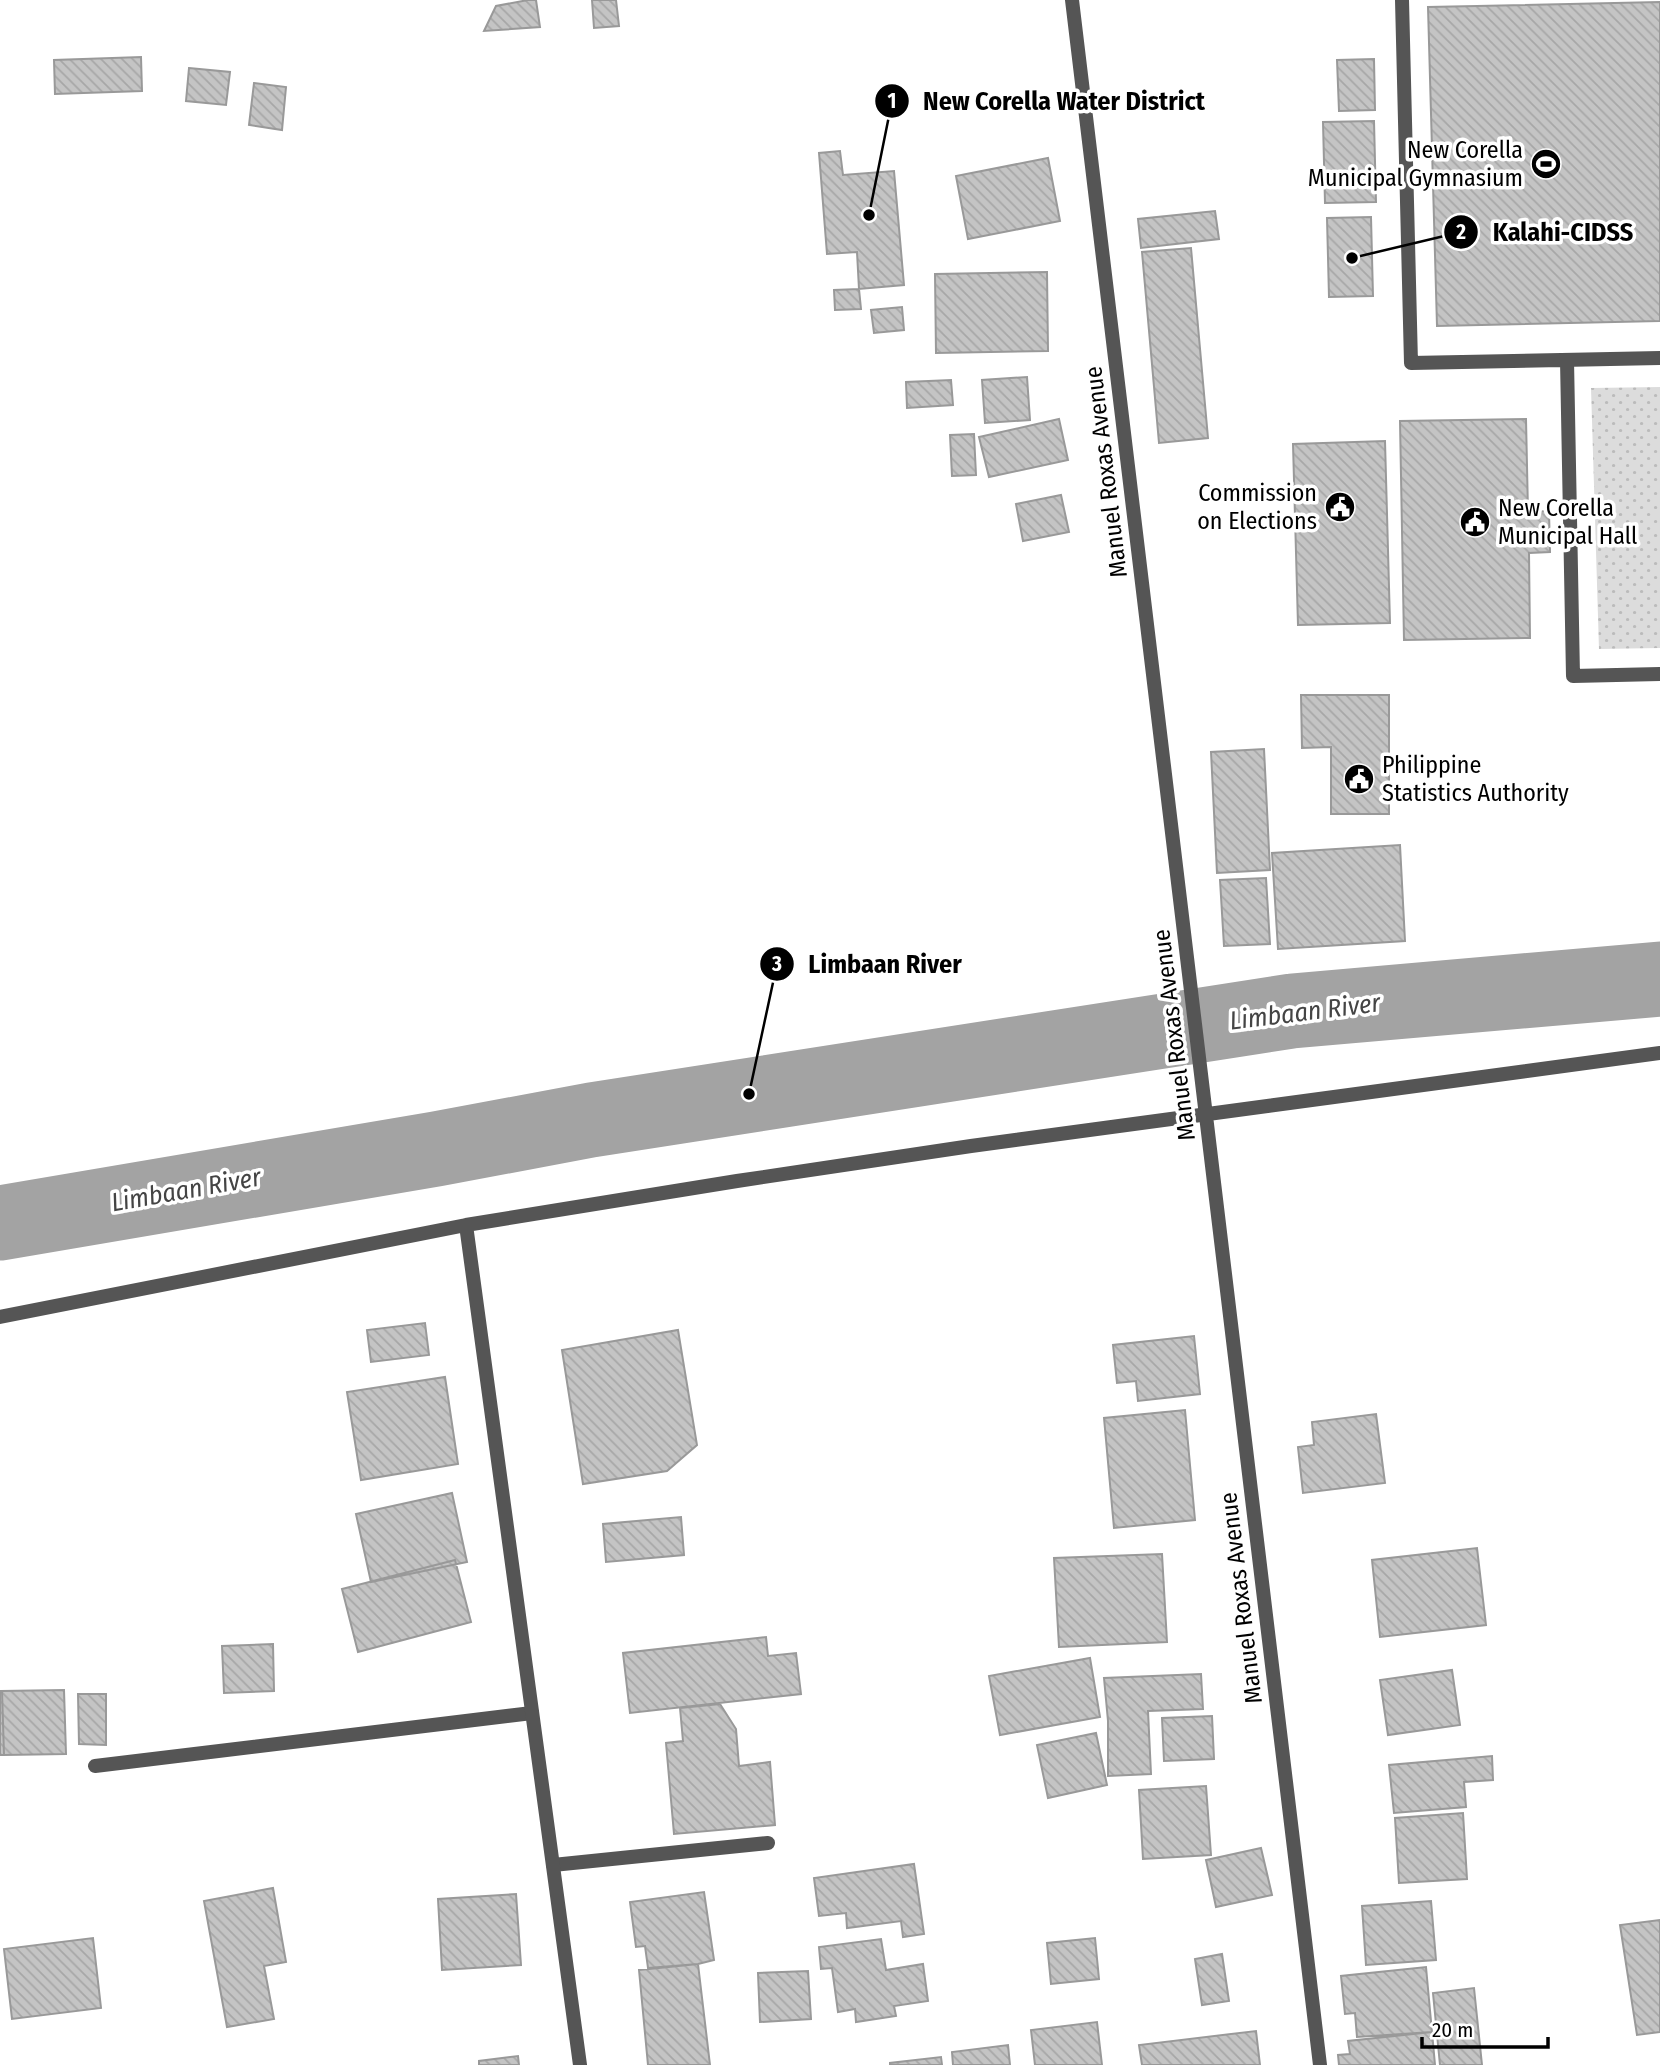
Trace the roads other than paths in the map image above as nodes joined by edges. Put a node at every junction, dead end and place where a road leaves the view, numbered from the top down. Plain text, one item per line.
1 (1072, 0) edge
2 (1402, 0) edge
3 (1660, 358) edge
4 (1567, 360) junction
5 (1660, 674) edge
6 (1660, 1053) edge
7 (1207, 1115) junction
8 (466, 1224) junction
9 (0, 1317) edge
10 (532, 1713) junction
11 (95, 1766) dead end
12 (768, 1843) dead end
13 (553, 1865) junction
14 (580, 2065) edge
15 (1320, 2065) edge

1 - 7 street, Manuel Roxas Avenue
2 - 4 street
3 - 4 street
4 - 5 street
6 - 7 street
7 - 8 street
7 - 15 street, Manuel Roxas Avenue
8 - 9 street
8 - 10 street
10 - 11 street
10 - 13 street
12 - 13 street
13 - 14 street

